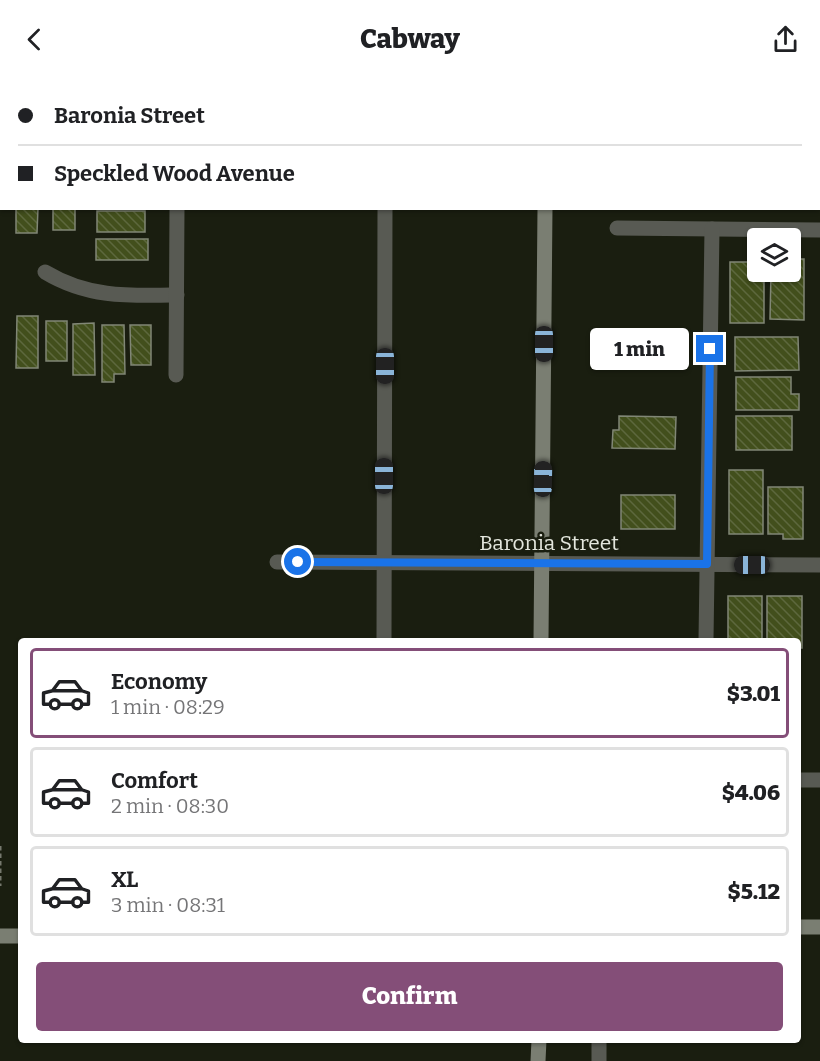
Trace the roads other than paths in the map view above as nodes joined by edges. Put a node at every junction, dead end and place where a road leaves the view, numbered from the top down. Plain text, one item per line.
1 (177, 210) edge
2 (385, 210) edge
3 (545, 210) edge
4 (616, 228) dead end
5 (712, 229) junction
6 (820, 230) edge
7 (45, 272) dead end
8 (177, 295) junction
9 (177, 375) dead end
10 (277, 562) dead end
11 (384, 563) junction
12 (541, 564) junction
13 (707, 564) junction
14 (820, 565) edge
15 (384, 638) edge
16 (541, 638) edge
17 (706, 638) edge
18 (801, 780) edge
19 (820, 780) edge
20 (801, 927) edge
21 (820, 927) edge
22 (0, 936) edge
23 (18, 936) edge
24 (539, 1043) edge
25 (599, 1043) edge
26 (538, 1061) edge
27 (599, 1061) edge

1 - 8 street
2 - 11 street
3 - 12 street
4 - 5 street
5 - 6 street
5 - 13 street
7 - 8 street
8 - 9 street
10 - 11 street, Baronia Street
11 - 12 street, Baronia Street
11 - 15 street
12 - 13 street, Baronia Street
12 - 16 street
13 - 14 street, Baronia Street
13 - 17 street
18 - 19 street
20 - 21 street
22 - 23 street
24 - 26 street
25 - 27 street

